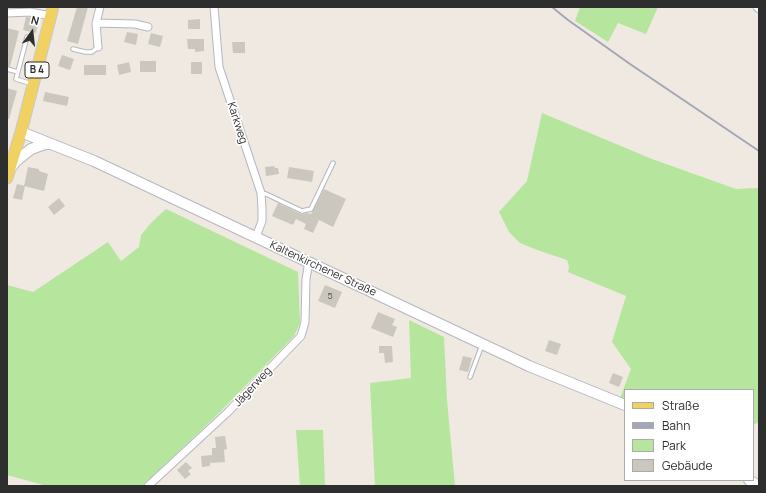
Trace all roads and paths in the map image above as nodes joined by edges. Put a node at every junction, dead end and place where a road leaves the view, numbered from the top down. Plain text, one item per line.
1 (100, 7) edge
2 (214, 7) edge
3 (52, 11) edge
4 (7, 13) edge
5 (96, 23) junction
6 (148, 28) dead end
7 (27, 37) dead end
8 (98, 47) joint
9 (73, 49) dead end
10 (7, 69) edge
11 (18, 72) junction
12 (34, 84) junction
13 (21, 132) junction
14 (51, 144) junction
15 (333, 162) dead end
16 (8, 175) edge
17 (261, 193) junction
18 (256, 237) junction
19 (310, 263) junction
20 (483, 344) junction
21 (470, 377) dead end
22 (624, 405) edge
23 (148, 486) edge

1 - 5 street
2 - 17 street, Karkweg
3 - 4 street
3 - 12 main road, B 4
5 - 6 street
5 - 8 street
7 - 11 lane
8 - 9 lane
10 - 11 lane
11 - 12 lane
12 - 13 main road, B 4
13 - 14 main road, Kaltenkirchener Straße
13 - 16 main road, B 4
14 - 16 main road
14 - 18 main road, Kaltenkirchener Straße
15 - 17 lane
17 - 18 street, Karkweg
18 - 19 main road, Kaltenkirchener Straße
19 - 20 main road, Kaltenkirchener Straße
19 - 23 street, Jägerweg
20 - 21 lane
20 - 22 main road, Kaltenkirchener Straße

